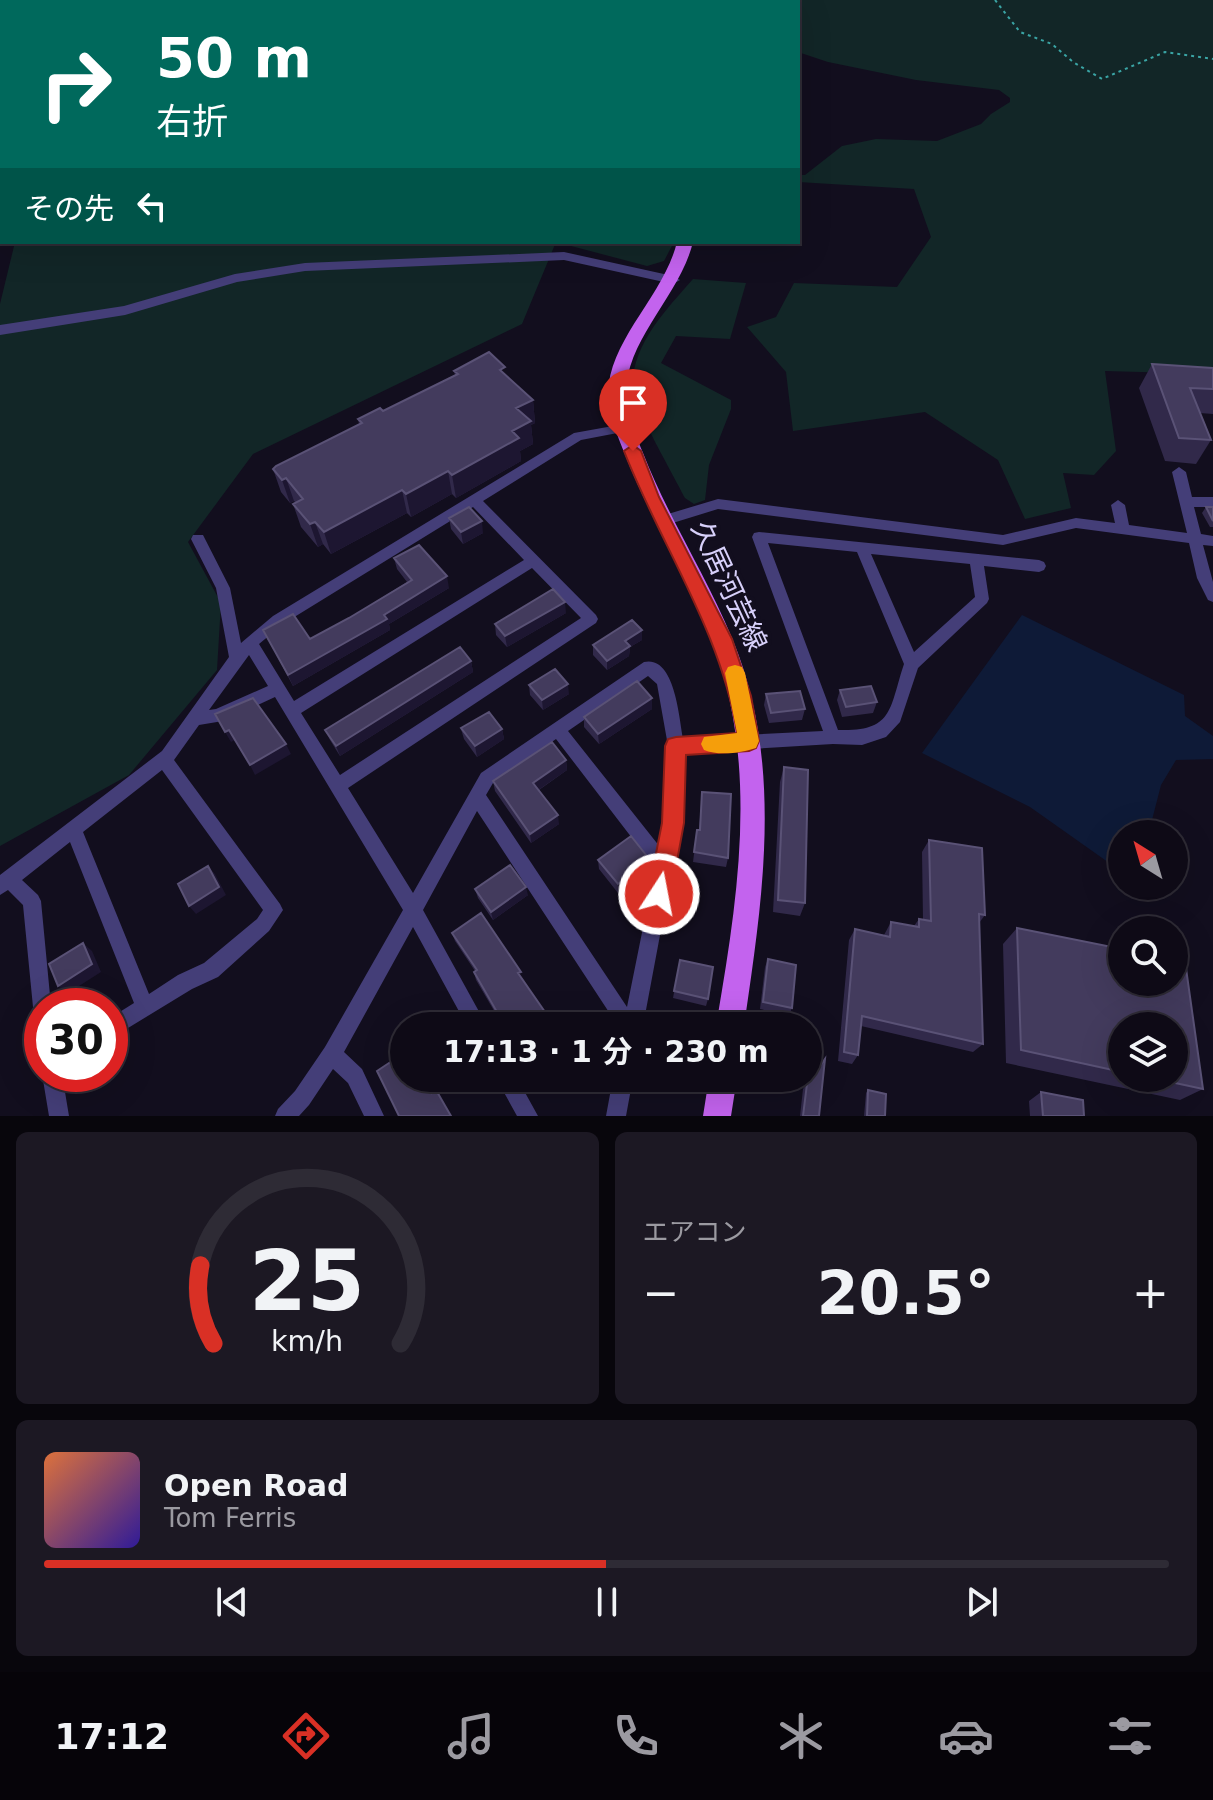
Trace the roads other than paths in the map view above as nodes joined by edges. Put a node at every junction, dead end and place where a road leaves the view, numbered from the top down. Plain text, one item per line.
1 (684, 244) edge
2 (673, 280) junction
3 (0, 330) edge
4 (624, 428) junction
5 (1179, 472) dead end
6 (475, 501) junction
7 (1186, 502) junction
8 (1213, 502) edge
9 (1118, 505) dead end
10 (663, 521) junction
11 (1123, 527) junction
12 (198, 539) dead end
13 (1195, 539) junction
14 (1213, 541) edge
15 (861, 546) junction
16 (976, 559) junction
17 (533, 561) junction
18 (1039, 566) dead end
19 (1213, 596) edge
20 (250, 643) junction
21 (237, 658) junction
22 (912, 664) junction
23 (278, 688) junction
24 (291, 711) junction
25 (195, 718) junction
26 (559, 731) junction
27 (833, 737) junction
28 (749, 741) junction
29 (676, 746) junction
30 (164, 759) junction
31 (337, 786) junction
32 (477, 796) junction
33 (73, 829) junction
34 (665, 867) junction
35 (5, 882) edge
36 (413, 910) junction
37 (40, 988) edge
38 (145, 1007) junction
39 (469, 1012) edge
40 (622, 1012) edge
41 (634, 1012) edge
42 (732, 1012) edge
43 (128, 1018) edge
44 (332, 1054) junction
45 (55, 1092) edge
46 (514, 1092) edge
47 (620, 1092) edge
48 (721, 1092) edge
49 (59, 1116) edge
50 (285, 1116) edge
51 (374, 1116) edge
52 (528, 1116) edge
53 (616, 1116) edge
54 (717, 1116) edge

1 - 2 main road, 久居河芸線
2 - 3 street
2 - 4 main road, 久居河芸線
4 - 6 street
4 - 10 main road, 久居河芸線
5 - 7 street
6 - 17 street
6 - 20 street
7 - 8 street
7 - 13 street
9 - 11 street
10 - 11 street
10 - 28 main road, 久居河芸線
11 - 13 street
12 - 21 street
13 - 14 street
13 - 19 street
15 - 16 street
15 - 22 street
15 - 27 street
16 - 18 street
16 - 22 street
17 - 24 street
17 - 31 street
20 - 21 street
20 - 23 street
21 - 25 street
22 - 27 street
23 - 24 street
23 - 25 street
24 - 31 street
25 - 30 street
26 - 29 street
26 - 32 street
26 - 34 street
27 - 28 street
28 - 29 street
28 - 42 main road, 久居河芸線
29 - 34 street
30 - 33 street
30 - 38 street
31 - 36 street
32 - 36 street
32 - 40 street
33 - 35 street
33 - 38 street
34 - 41 street
35 - 37 street
36 - 39 street
36 - 44 street
38 - 43 street
44 - 50 street
44 - 51 street
45 - 49 street
46 - 52 street
47 - 53 street
48 - 54 main road

